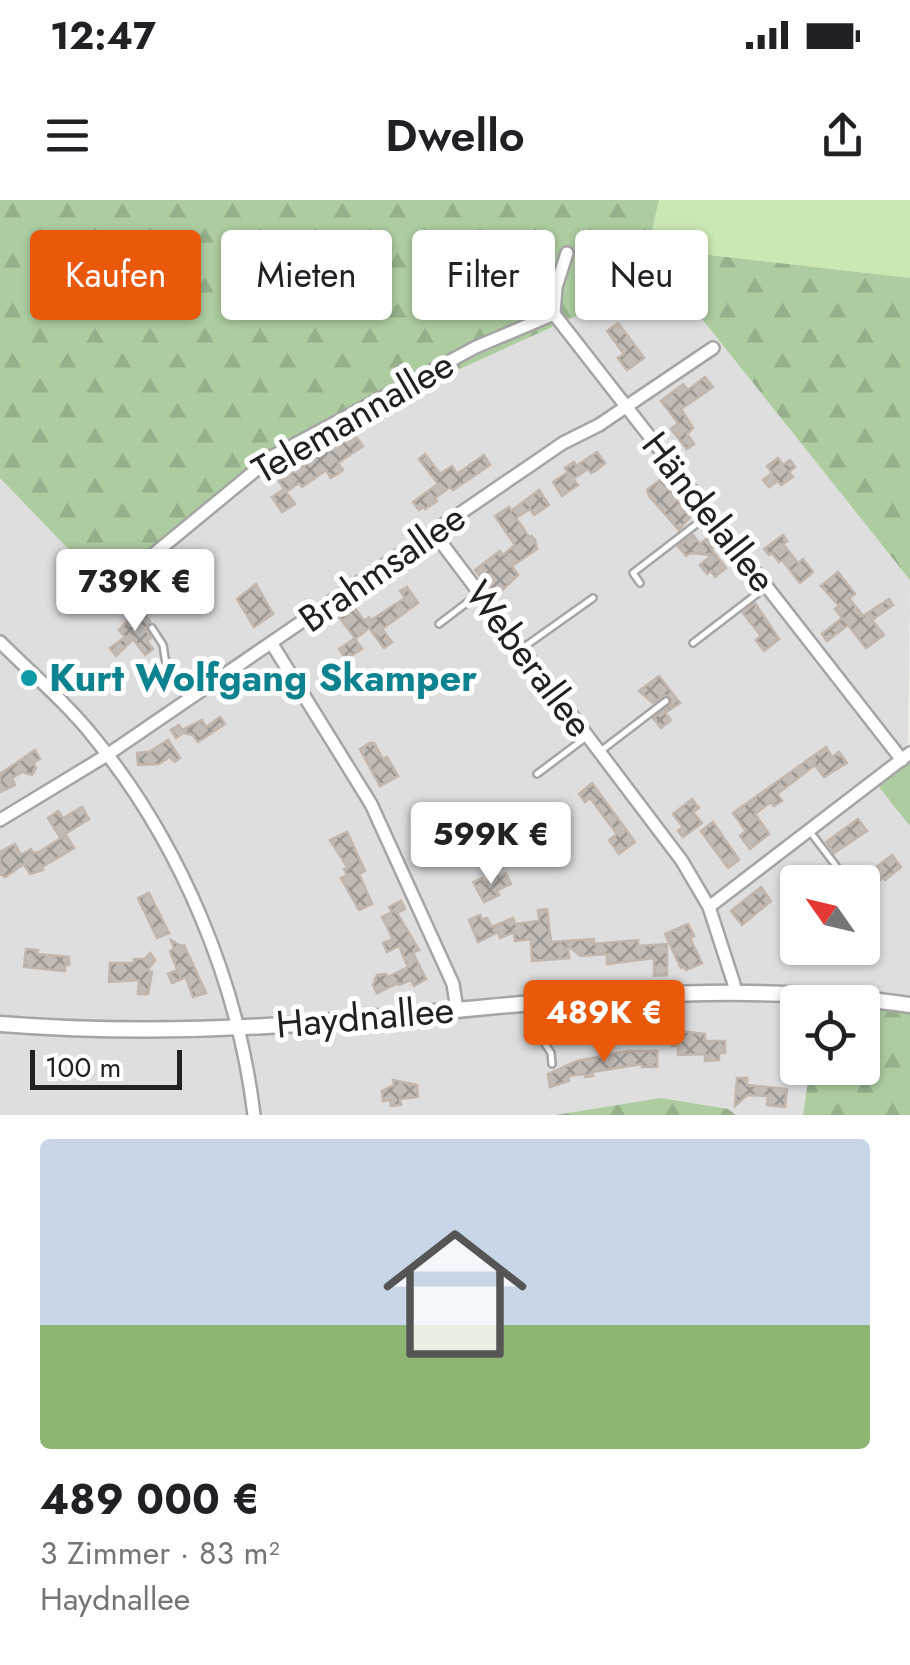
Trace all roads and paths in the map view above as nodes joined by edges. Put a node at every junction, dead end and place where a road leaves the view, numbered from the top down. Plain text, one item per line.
1 (567, 253) dead end
2 (555, 300) edge
3 (555, 315) edge
4 (540, 320) edge
5 (714, 348) dead end
6 (626, 406) junction
7 (710, 514) junction
8 (434, 533) junction
9 (121, 581) dead end
10 (640, 583) dead end
11 (766, 587) junction
12 (479, 593) junction
13 (592, 598) dead end
14 (438, 624) dead end
15 (152, 628) dead end
16 (0, 642) edge
17 (693, 643) dead end
18 (272, 644) junction
19 (522, 649) junction
20 (193, 698) junction
21 (666, 702) dead end
22 (588, 736) junction
23 (600, 752) junction
24 (108, 756) junction
25 (906, 756) edge
26 (537, 774) dead end
27 (0, 820) edge
28 (809, 830) junction
29 (835, 865) edge
30 (709, 907) junction
31 (734, 994) junction
32 (536, 1002) junction
33 (910, 1004) edge
34 (457, 1010) junction
35 (0, 1024) edge
36 (236, 1028) junction
37 (552, 1064) dead end
38 (254, 1115) edge

1 - 2 street
3 - 6 street, Händelallee
4 - 9 street, Telemannallee
5 - 6 street, Brahmsallee
6 - 7 street, Händelallee
6 - 8 street, Brahmsallee
7 - 10 lane
7 - 11 street, Händelallee
8 - 12 street, Weberallee
8 - 18 street, Brahmsallee
11 - 17 lane
11 - 25 street, Händelallee
12 - 14 lane
12 - 19 street, Weberallee
13 - 19 lane
15 - 20 lane
16 - 24 street
18 - 20 street, Brahmsallee
18 - 34 street
19 - 22 street, Weberallee
20 - 24 street, Brahmsallee
21 - 23 lane
22 - 23 street, Weberallee
22 - 26 lane
23 - 30 street, Weberallee
24 - 27 street, Brahmsallee
24 - 36 street
25 - 28 street
28 - 29 lane
28 - 30 street
30 - 31 street, Weberallee
31 - 32 street, Haydnallee
31 - 33 street, Haydnallee
32 - 34 street, Haydnallee
32 - 37 lane
34 - 36 street, Haydnallee
35 - 36 street, Haydnallee
36 - 38 street

